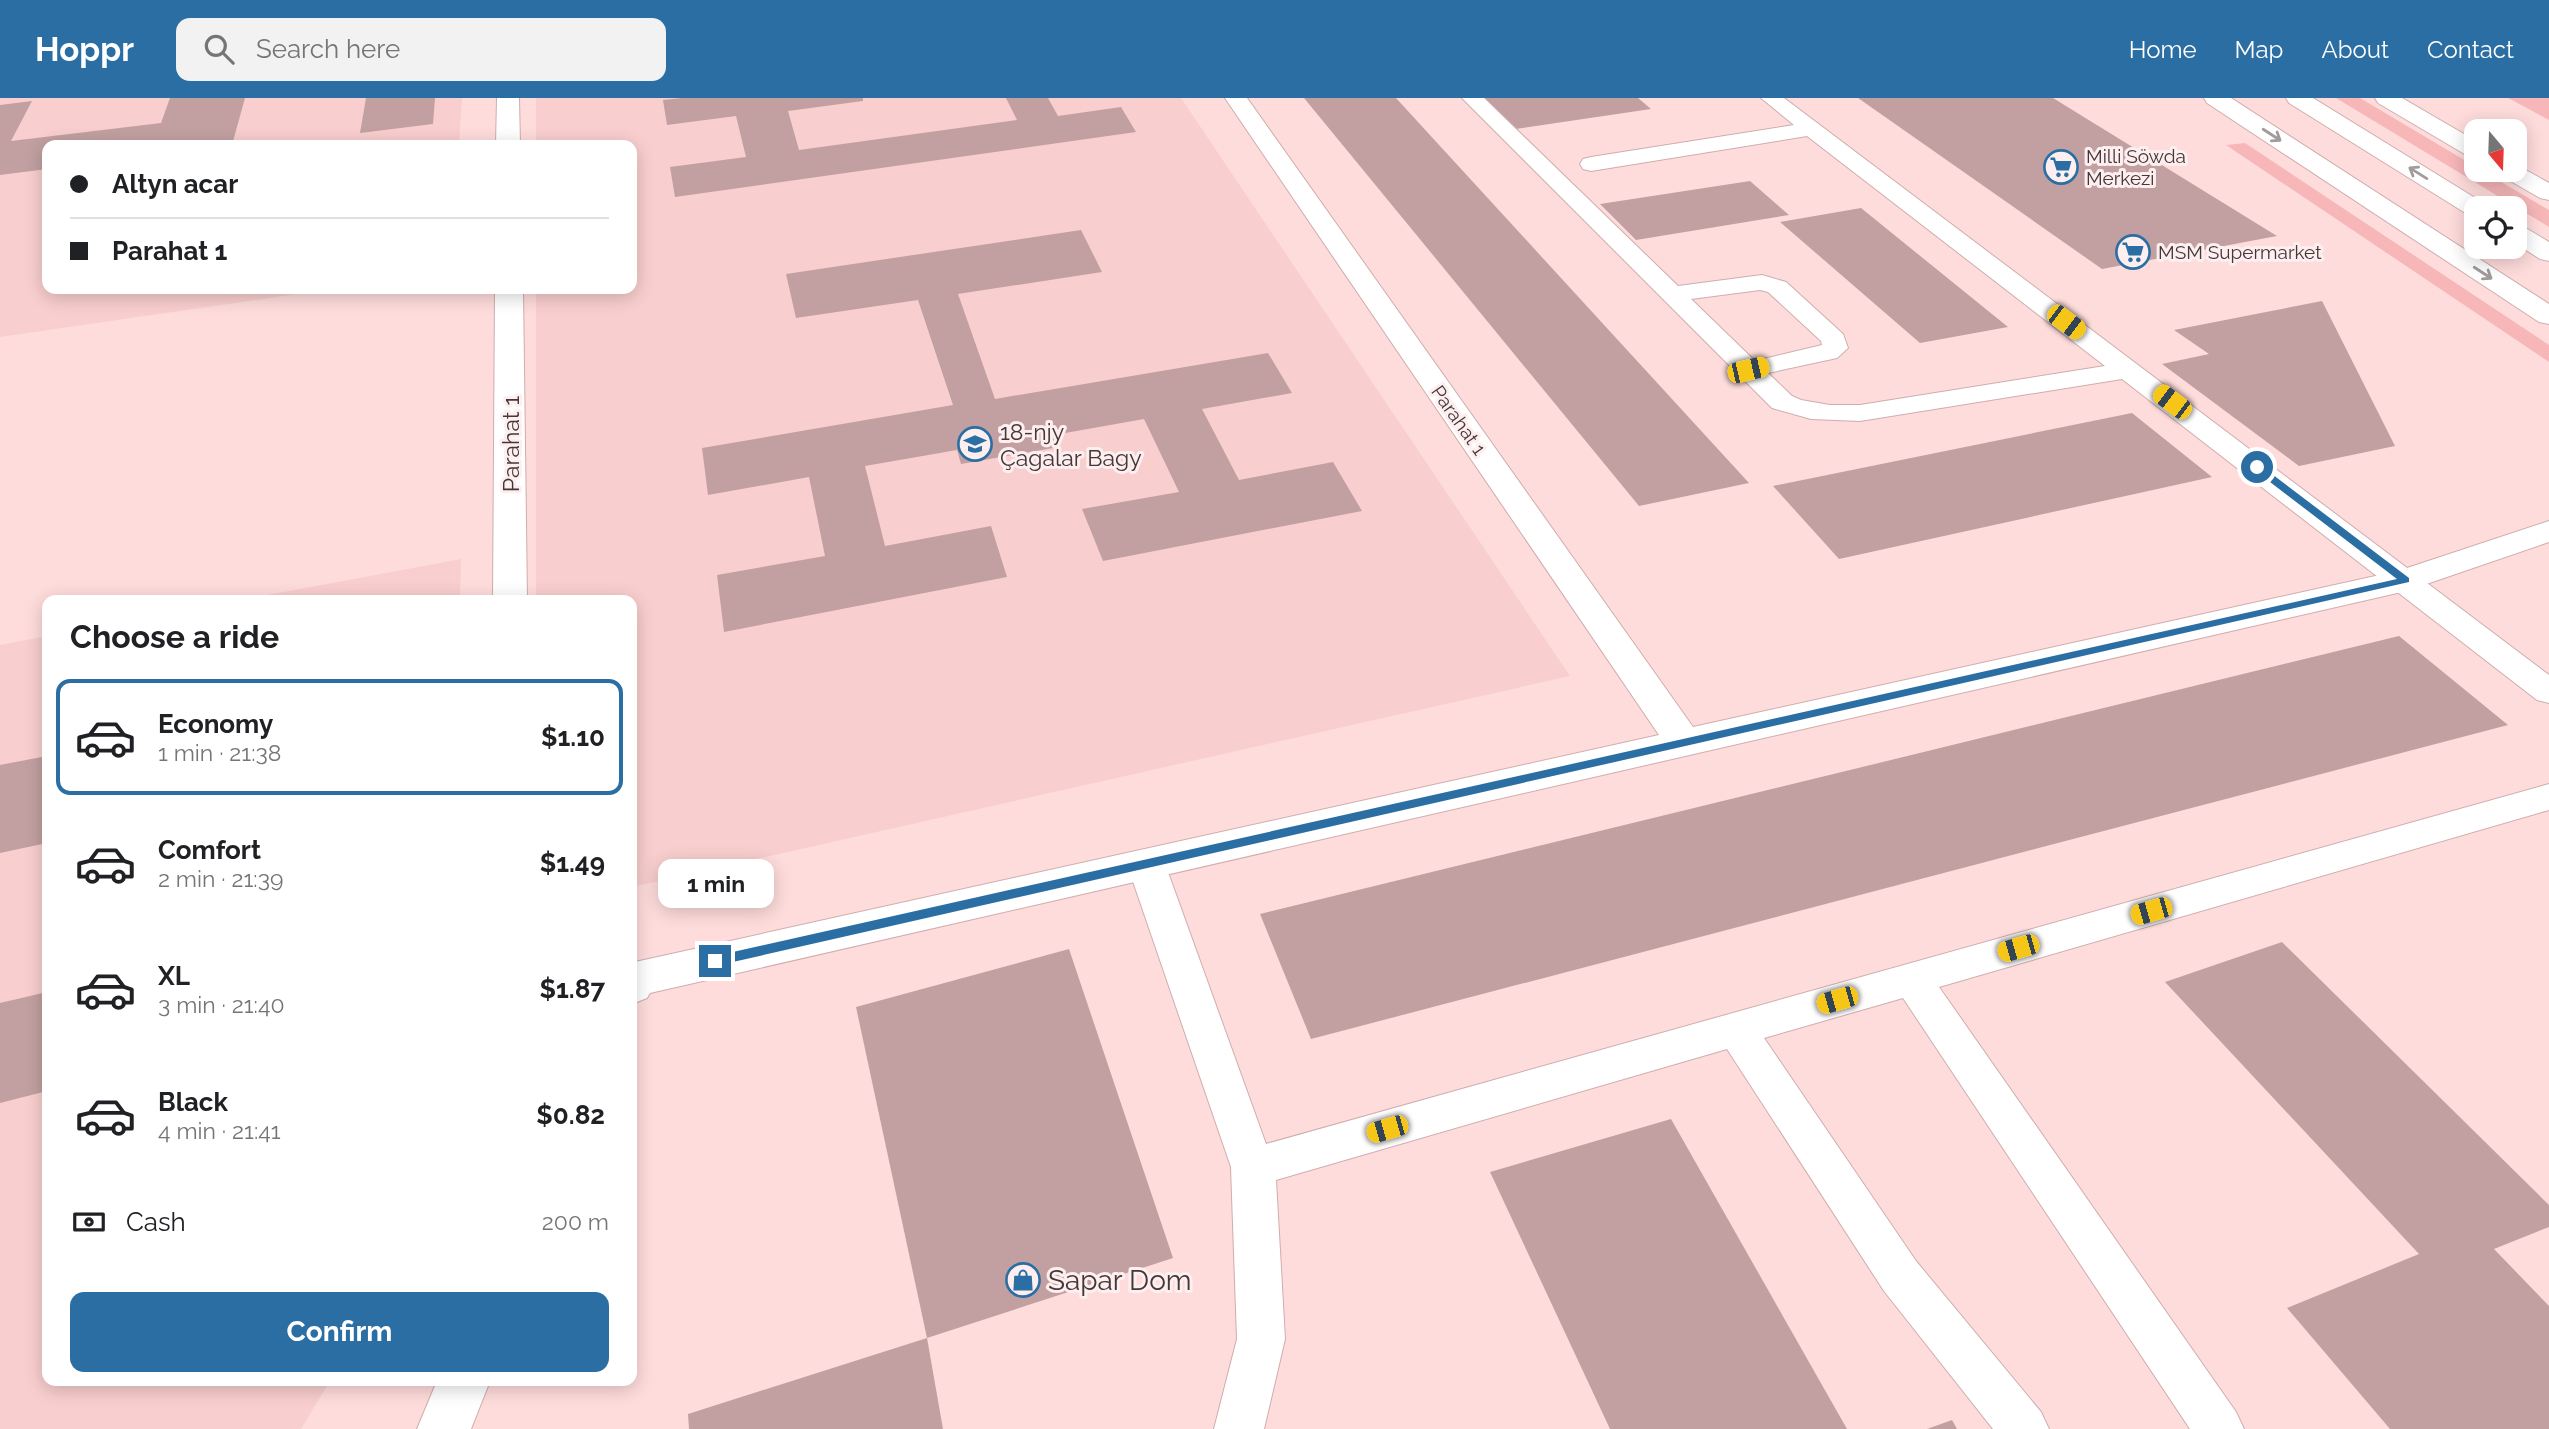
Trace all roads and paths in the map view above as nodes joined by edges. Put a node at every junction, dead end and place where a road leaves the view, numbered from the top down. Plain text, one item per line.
1 (508, 98) edge
2 (1236, 98) edge
3 (1472, 98) edge
4 (1771, 98) edge
5 (2215, 98) edge
6 (2297, 98) edge
7 (2386, 98) edge
8 (1812, 129) junction
9 (508, 140) edge
10 (2464, 144) edge
11 (1591, 164) dead end
12 (2527, 180) edge
13 (2549, 193) edge
14 (2464, 202) edge
15 (2527, 239) edge
16 (2549, 253) edge
17 (509, 294) edge
18 (1672, 294) junction
19 (2549, 316) edge
20 (1748, 370) junction
21 (2129, 370) junction
22 (2549, 531) edge
23 (2406, 580) junction
24 (510, 595) edge
25 (2549, 692) edge
26 (1683, 741) junction
27 (2549, 797) edge
28 (1146, 864) junction
29 (637, 979) edge
30 (1912, 979) junction
31 (1736, 1028) junction
32 (1253, 1167) junction
33 (462, 1386) edge
34 (444, 1429) edge
35 (1239, 1429) edge
36 (2024, 1429) edge
37 (2219, 1429) edge

1 - 9 street
2 - 26 street, Parahat 1
3 - 18 lane
4 - 8 lane
5 -> 19 street
14 -> 6 street
7 - 10 street
8 - 11 lane
8 - 21 lane
12 - 13 street
15 - 16 street
17 - 24 street, Parahat 1
18 - 20 lane
18 - 20 lane
20 - 21 lane
21 - 23 lane
22 - 23 street
23 - 25 lane
23 - 26 street
26 - 28 street
27 - 30 lane
28 - 29 street
28 - 32 lane
30 - 31 lane
30 - 37 lane
31 - 32 lane
31 - 36 lane
32 - 35 lane
33 - 34 street

